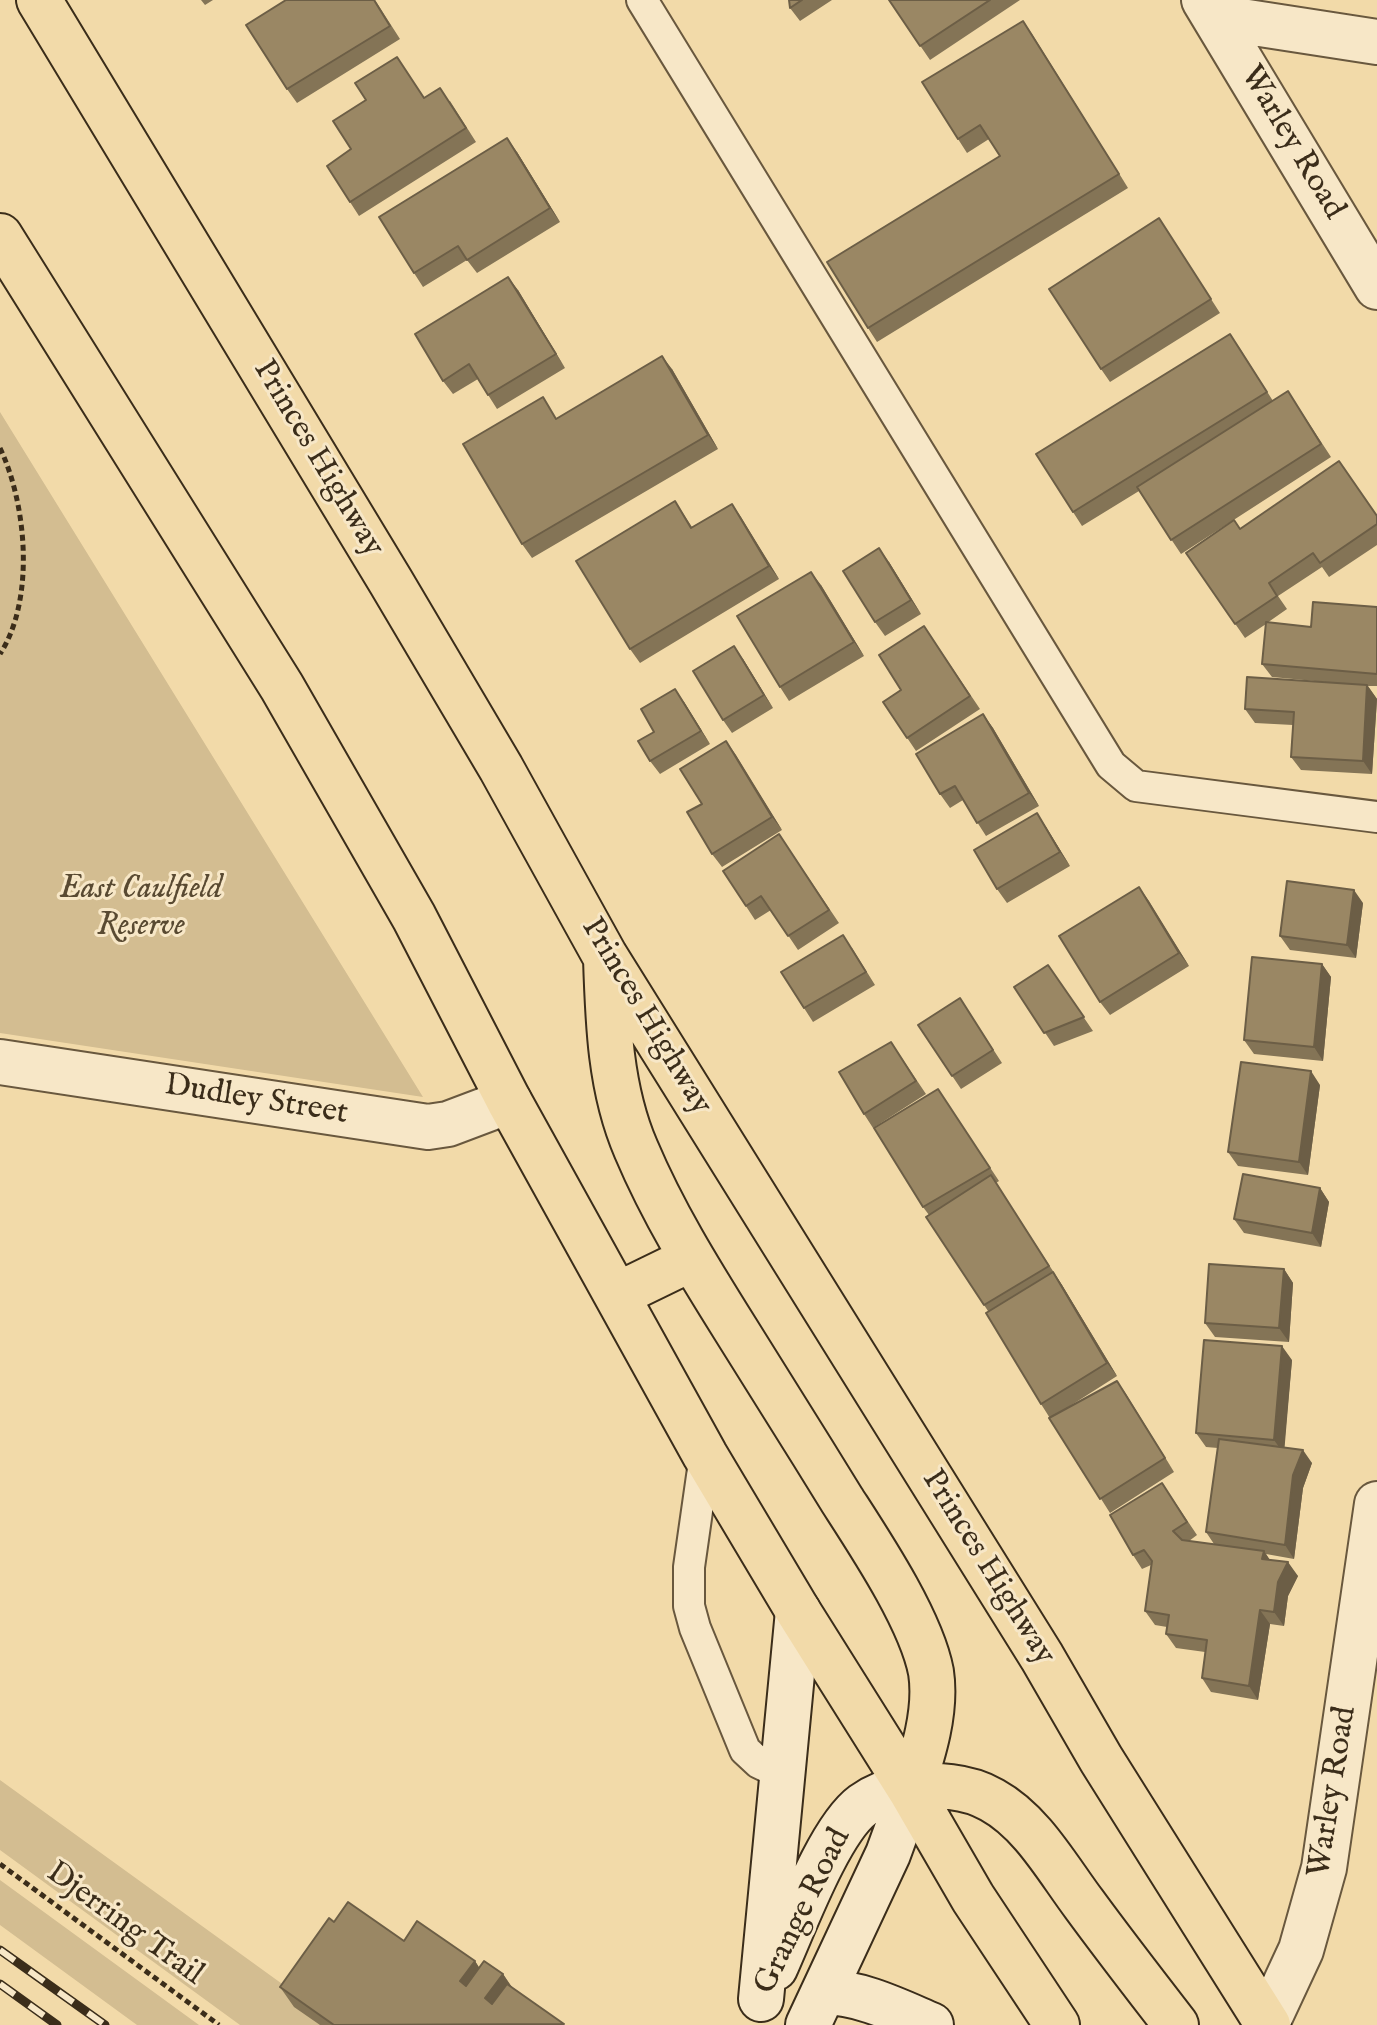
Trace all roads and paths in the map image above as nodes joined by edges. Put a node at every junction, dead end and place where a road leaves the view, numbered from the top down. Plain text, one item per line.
1 (39, 0) edge
2 (642, 0) edge
3 (1210, 8) edge
4 (1377, 42) edge
5 (0, 236) edge
6 (1377, 287) edge
7 (0, 448) edge
8 (0, 654) edge
9 (1377, 817) edge
10 (605, 956) junction
11 (0, 1062) edge
12 (509, 1101) junction
13 (691, 1259) junction
14 (617, 1295) junction
15 (705, 1455) junction
16 (1377, 1504) edge
17 (798, 1611) junction
18 (782, 1774) junction
19 (911, 1788) junction
20 (0, 1864) edge
21 (816, 2008) edge
22 (756, 2012) edge
23 (925, 2023) edge
24 (1267, 2024) edge
25 (219, 2025) edge
26 (1057, 2025) edge
27 (1176, 2025) edge

1 - 10 highway, Princes Highway
2 - 9 lane
3 - 4 street
3 - 6 street, Warley Road
5 - 12 highway
7 - 8 path
10 - 13 highway
10 - 24 highway, Princes Highway
11 - 12 street, Dudley Street
12 - 14 highway
13 - 14 highway
13 - 19 highway
14 - 15 highway
15 - 17 highway
15 - 18 lane
16 - 24 street, Warley Road
17 - 18 street
17 - 19 highway
18 - 22 street
19 - 21 street, Grange Road
19 - 22 street, Grange Road
19 - 26 highway
19 - 27 highway
20 - 25 path, Djerring Trail
21 - 23 street

